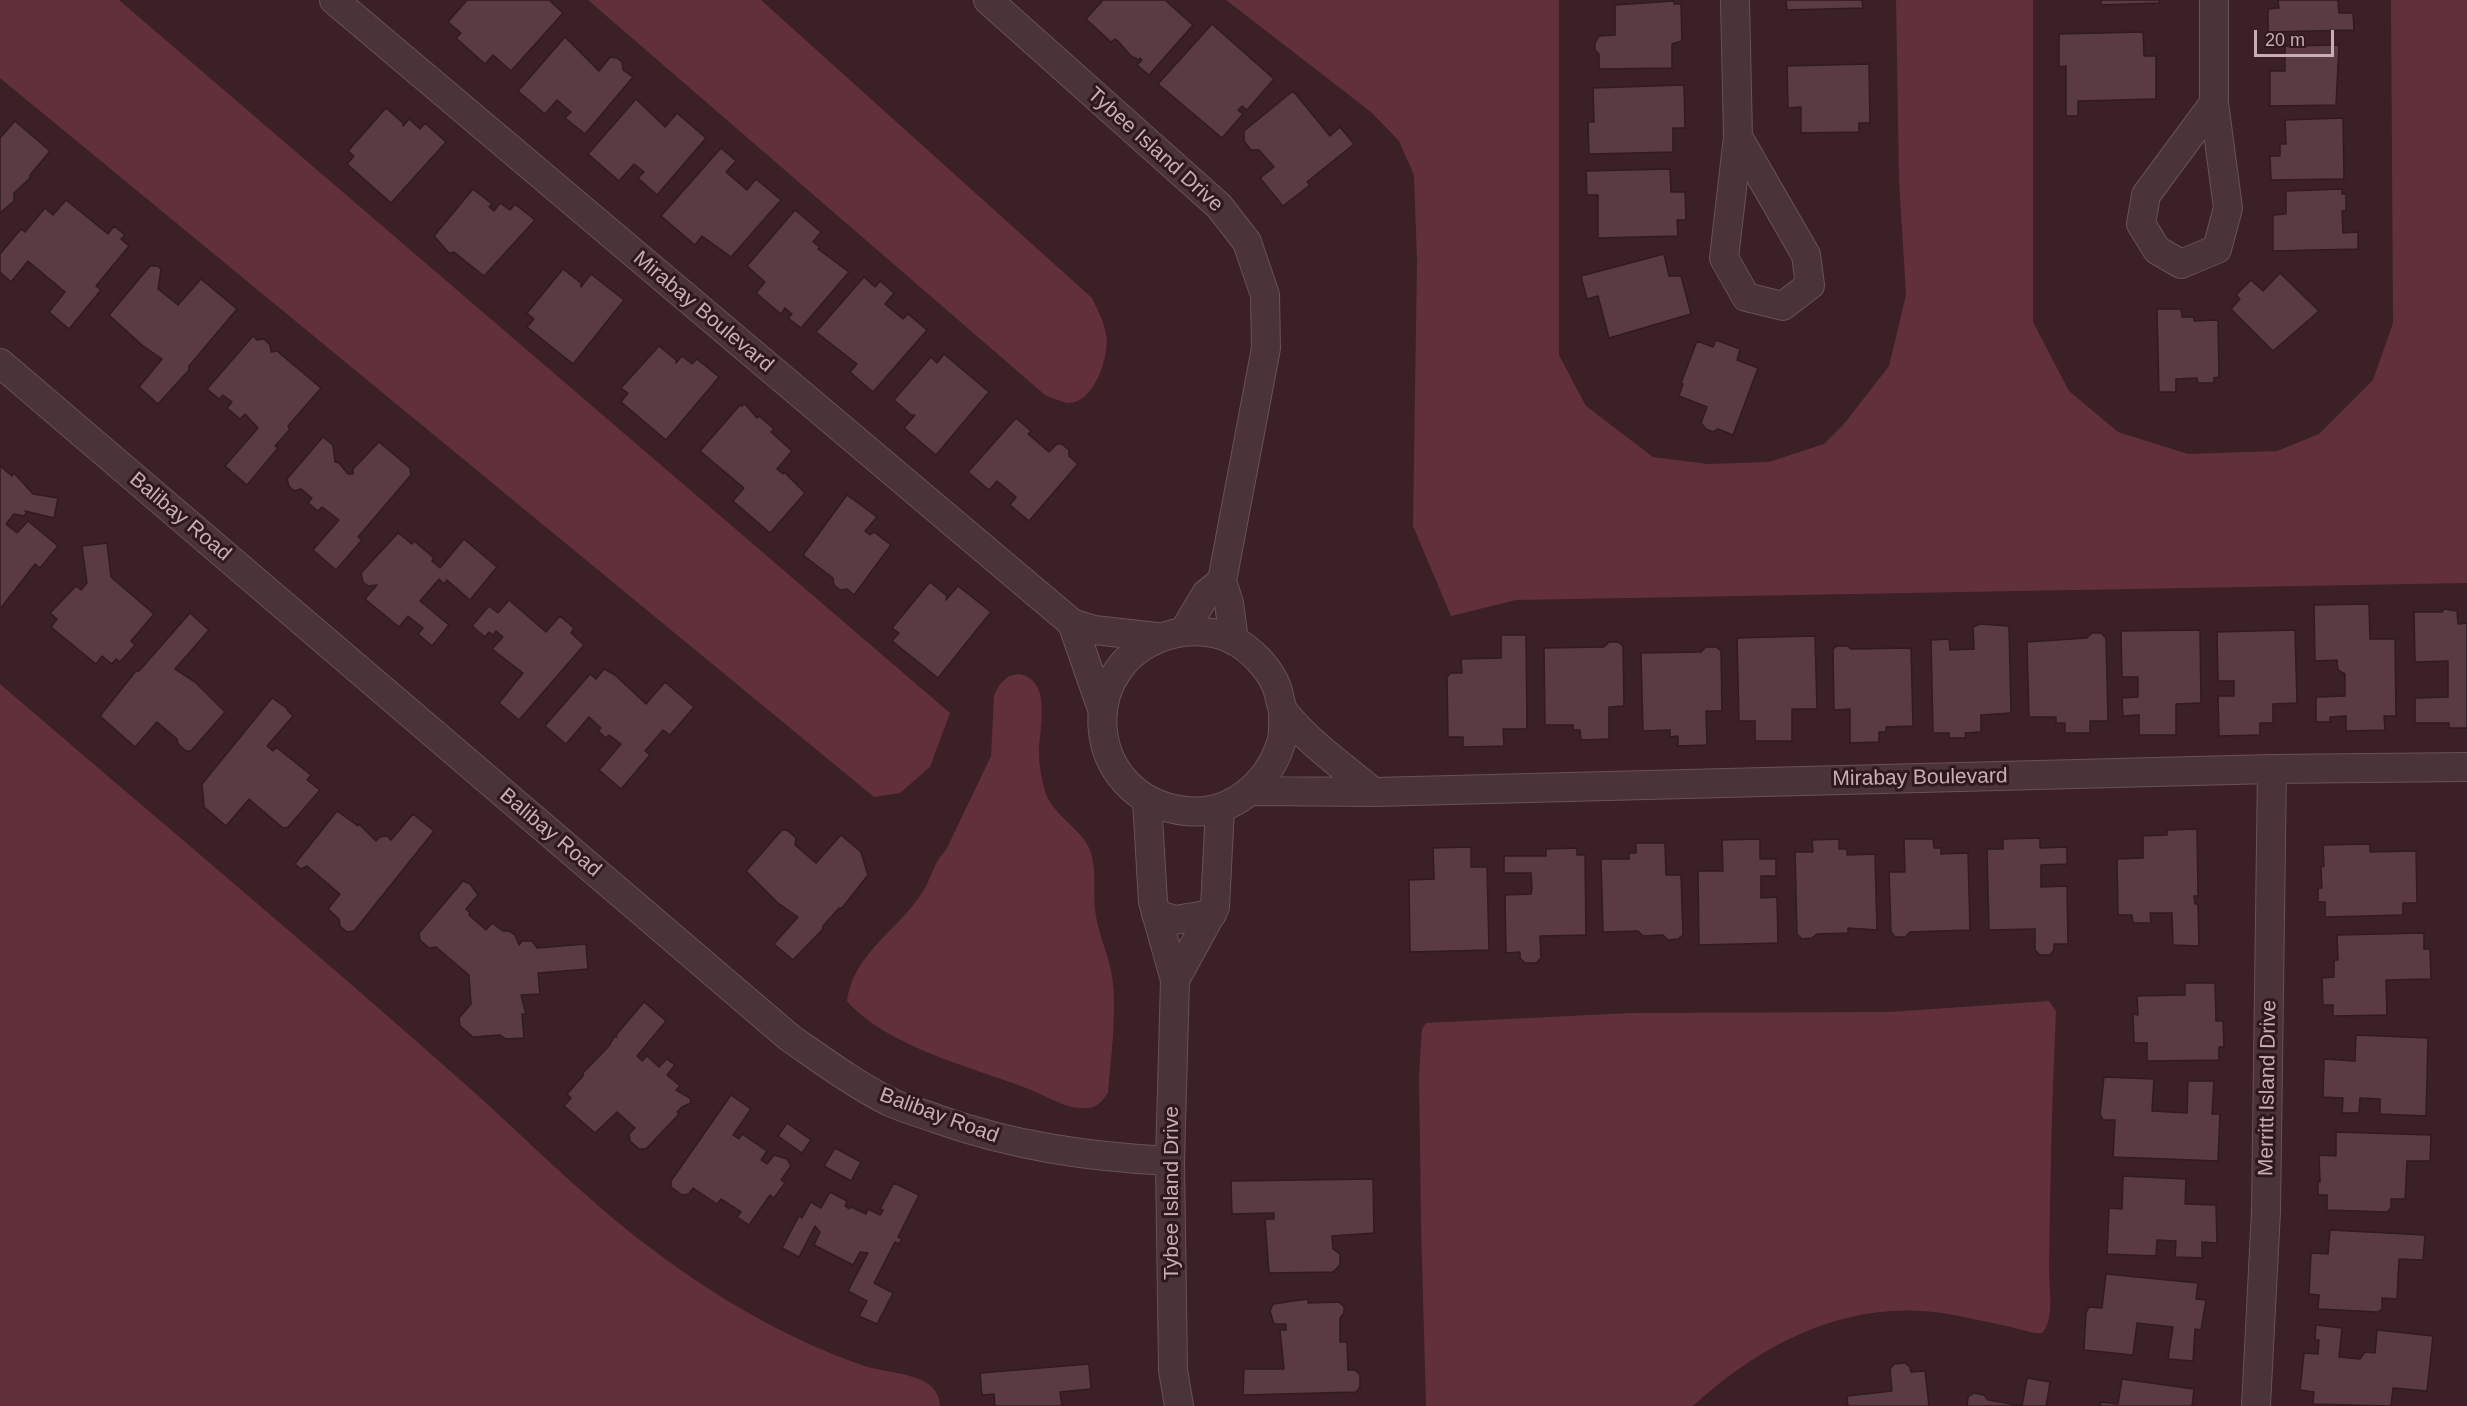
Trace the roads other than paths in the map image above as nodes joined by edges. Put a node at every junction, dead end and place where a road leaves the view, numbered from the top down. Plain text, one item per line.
1 (334, 0) edge
2 (988, 0) edge
3 (1735, 0) edge
4 (2214, 0) edge
5 (2214, 103) junction
6 (1738, 137) junction
7 (0, 363) edge
8 (1222, 581) junction
9 (1072, 623) junction
10 (1170, 634) junction
11 (1234, 641) junction
12 (1102, 709) junction
13 (1283, 711) junction
14 (2467, 767) edge
15 (2272, 769) junction
16 (1251, 791) junction
17 (1373, 792) junction
18 (1147, 800) junction
19 (1220, 808) junction
20 (1156, 914) junction
21 (1212, 914) junction
22 (1175, 980) junction
23 (1170, 1161) junction
24 (1179, 1406) edge
25 (2256, 1406) edge

1 - 9 street, Mirabay Boulevard
2 - 8 street, Tybee Island Drive
3 - 6 street
4 - 5 street
5 - 5 street
6 - 6 street
7 - 23 street, Balibay Road
8 - 10 street
8 - 11 street, Tybee Island Drive
9 - 10 street, Mirabay Boulevard
9 - 12 street, Mirabay Boulevard
10 - 11 street, Mirabay Boulevard
10 - 12 street, Mirabay Boulevard
11 - 13 street, Mirabay Boulevard
12 - 18 street, Mirabay Boulevard
13 - 16 street, Mirabay Boulevard
13 - 17 street
14 - 15 street, Mirabay Boulevard
15 - 17 street, Mirabay Boulevard
15 - 25 street, Merritt Island Drive
16 - 17 street, Mirabay Boulevard
16 - 19 street, Mirabay Boulevard
18 - 19 street, Mirabay Boulevard
18 - 20 street, Tybee Island Drive
19 - 21 street, Tybee Island Drive
20 - 21 street
20 - 22 street, Tybee Island Drive
21 - 22 street, Tybee Island Drive
22 - 23 street, Tybee Island Drive
23 - 24 street, Tybee Island Drive

